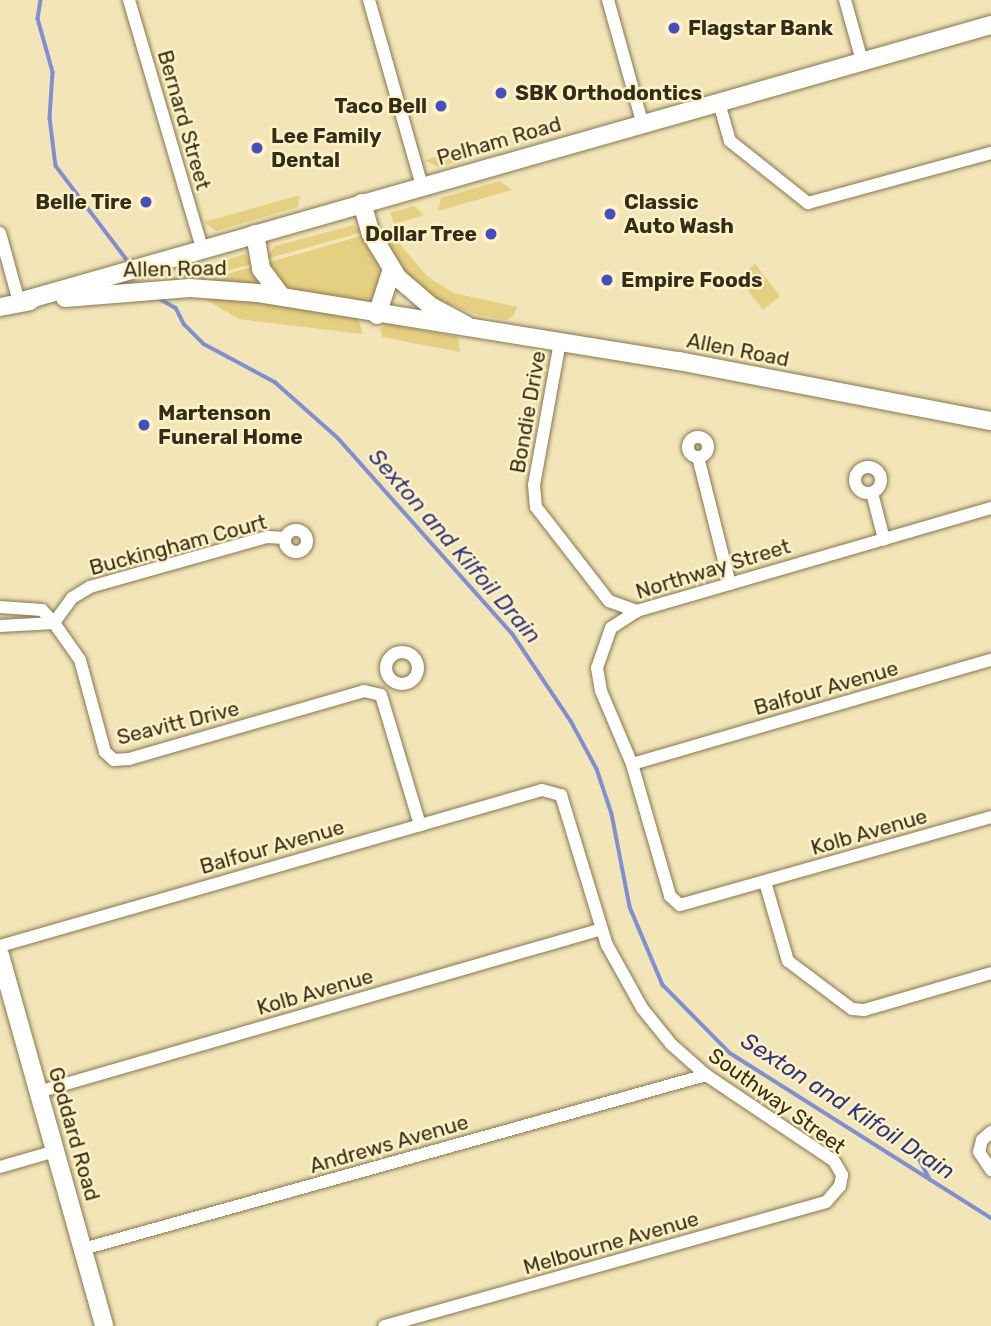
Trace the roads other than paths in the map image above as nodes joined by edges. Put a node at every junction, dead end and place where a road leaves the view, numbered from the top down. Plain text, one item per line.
1 (129, 0) edge
2 (369, 0) edge
3 (608, 0) edge
4 (845, 0) edge
5 (991, 25) edge
6 (862, 61) junction
7 (719, 103) junction
8 (643, 125) junction
9 (991, 153) edge
10 (422, 186) junction
11 (362, 203) junction
12 (0, 233) edge
13 (255, 234) junction
14 (202, 251) junction
15 (391, 269) junction
16 (282, 298) junction
17 (19, 302) junction
18 (0, 307) edge
19 (377, 315) junction
20 (475, 330) junction
21 (560, 342) junction
22 (991, 421) edge
23 (698, 457) dead end
24 (872, 492) dead end
25 (991, 508) edge
26 (285, 538) dead end
27 (884, 539) junction
28 (730, 584) junction
29 (0, 607) edge
30 (637, 611) junction
31 (54, 623) junction
32 (0, 626) edge
33 (991, 660) edge
34 (392, 681) dead end
35 (381, 695) junction
36 (632, 764) junction
37 (556, 791) joint
38 (991, 817) edge
39 (419, 825) junction
40 (765, 882) junction
41 (677, 903) joint
42 (601, 929) junction
43 (0, 946) edge
44 (0, 955) edge
45 (991, 973) edge
46 (4, 986) edge
47 (7, 1008) edge
48 (706, 1075) junction
49 (38, 1091) junction
50 (991, 1132) edge
51 (55, 1151) junction
52 (0, 1167) edge
53 (991, 1170) edge
54 (841, 1186) joint
55 (83, 1249) junction
56 (104, 1326) edge
57 (384, 1326) edge

1 - 14 street, Bernard Street
2 - 10 street
3 - 8 street
4 - 6 street
5 - 6 main road, Pelham Road
6 - 7 main road, Pelham Road
7 - 8 main road, Pelham Road
7 - 9 street
8 - 10 main road, Pelham Road
10 - 11 main road, Pelham Road
11 - 13 main road, Pelham Road
11 - 15 main road, Allen Road
12 - 17 street
13 - 14 main road, Pelham Road
13 - 16 main road
14 - 17 main road, Pelham Road
15 - 19 main road
15 - 20 main road, Allen Road
16 - 17 main road, Allen Road
16 - 19 main road, Allen Road
17 - 18 main road, Allen Road
19 - 20 main road, Allen Road
20 - 21 main road, Allen Road
21 - 22 main road, Allen Road
21 - 30 street, Bondie Drive
23 - 28 street
24 - 27 street
25 - 27 street, Northway Street
26 - 31 street, Buckingham Court
27 - 28 street, Northway Street
28 - 30 street, Northway Street
29 - 31 street
30 - 36 street, Northway Street
31 - 32 street
31 - 35 street, Seavitt Drive
33 - 36 street, Balfour Avenue
34 - 35 street
35 - 39 street
36 - 41 street, Northway Street
37 - 39 street, Balfour Avenue
37 - 42 street, Southway Street
38 - 40 street, Kolb Avenue
39 - 43 street, Balfour Avenue
40 - 41 street, Kolb Avenue
40 - 45 street
42 - 48 street, Southway Street
42 - 49 street, Kolb Avenue
44 - 46 main road, Goddard Road
46 - 47 main road, Goddard Road
47 - 49 main road, Goddard Road
48 - 54 street, Southway Street
48 - 55 street, Andrews Avenue
49 - 51 main road, Goddard Road
50 - 53 street
51 - 52 street
51 - 55 main road, Goddard Road
54 - 57 street, Melbourne Avenue
55 - 56 main road, Goddard Road

